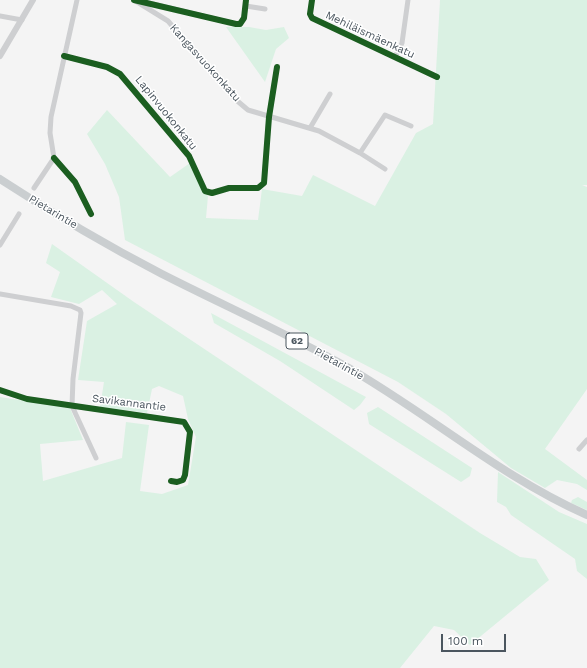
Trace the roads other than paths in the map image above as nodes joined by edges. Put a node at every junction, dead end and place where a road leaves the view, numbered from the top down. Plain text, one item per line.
1 (34, 0) edge
2 (77, 0) edge
3 (134, 0) edge
4 (170, 0) edge
5 (246, 0) edge
6 (312, 0) edge
7 (408, 0) edge
8 (246, 6) junction
9 (168, 7) junction
10 (265, 9) dead end
11 (0, 16) edge
12 (22, 20) junction
13 (0, 56) edge
14 (64, 56) junction
15 (395, 57) junction
16 (276, 67) dead end
17 (437, 77) dead end
18 (330, 94) dead end
19 (269, 117) junction
20 (411, 126) dead end
21 (310, 128) junction
22 (360, 153) junction
23 (54, 158) junction
24 (385, 169) dead end
25 (0, 179) edge
26 (34, 188) dead end
27 (19, 214) dead end
28 (91, 214) dead end
29 (0, 245) edge
30 (0, 294) edge
31 (0, 390) edge
32 (72, 406) junction
33 (587, 440) edge
34 (579, 449) dead end
35 (96, 458) dead end
36 (172, 481) dead end
37 (587, 515) edge

1 - 12 street
2 - 14 street
3 - 9 street
3 - 19 street, Kangasvuokonkatu
4 - 9 street
5 - 8 street
6 - 15 street, Mehiläismäenkatu
7 - 15 street
8 - 9 street
8 - 10 street
11 - 12 street
12 - 13 street
14 - 19 street, Lapinvuokonkatu
14 - 23 street
15 - 17 street, Mehiläismäenkatu
16 - 19 street
18 - 21 street
19 - 21 street, Kangasvuokonkatu
20 - 22 street
21 - 22 street, Kangasvuokonkatu
22 - 24 street, Kangasvuokonkatu
23 - 26 street
23 - 28 street
25 - 37 main road, Pietarintie / 62
27 - 29 street
30 - 32 street
31 - 32 street, Savikannantie
32 - 35 street
32 - 36 street, Savikannantie
33 - 34 street

